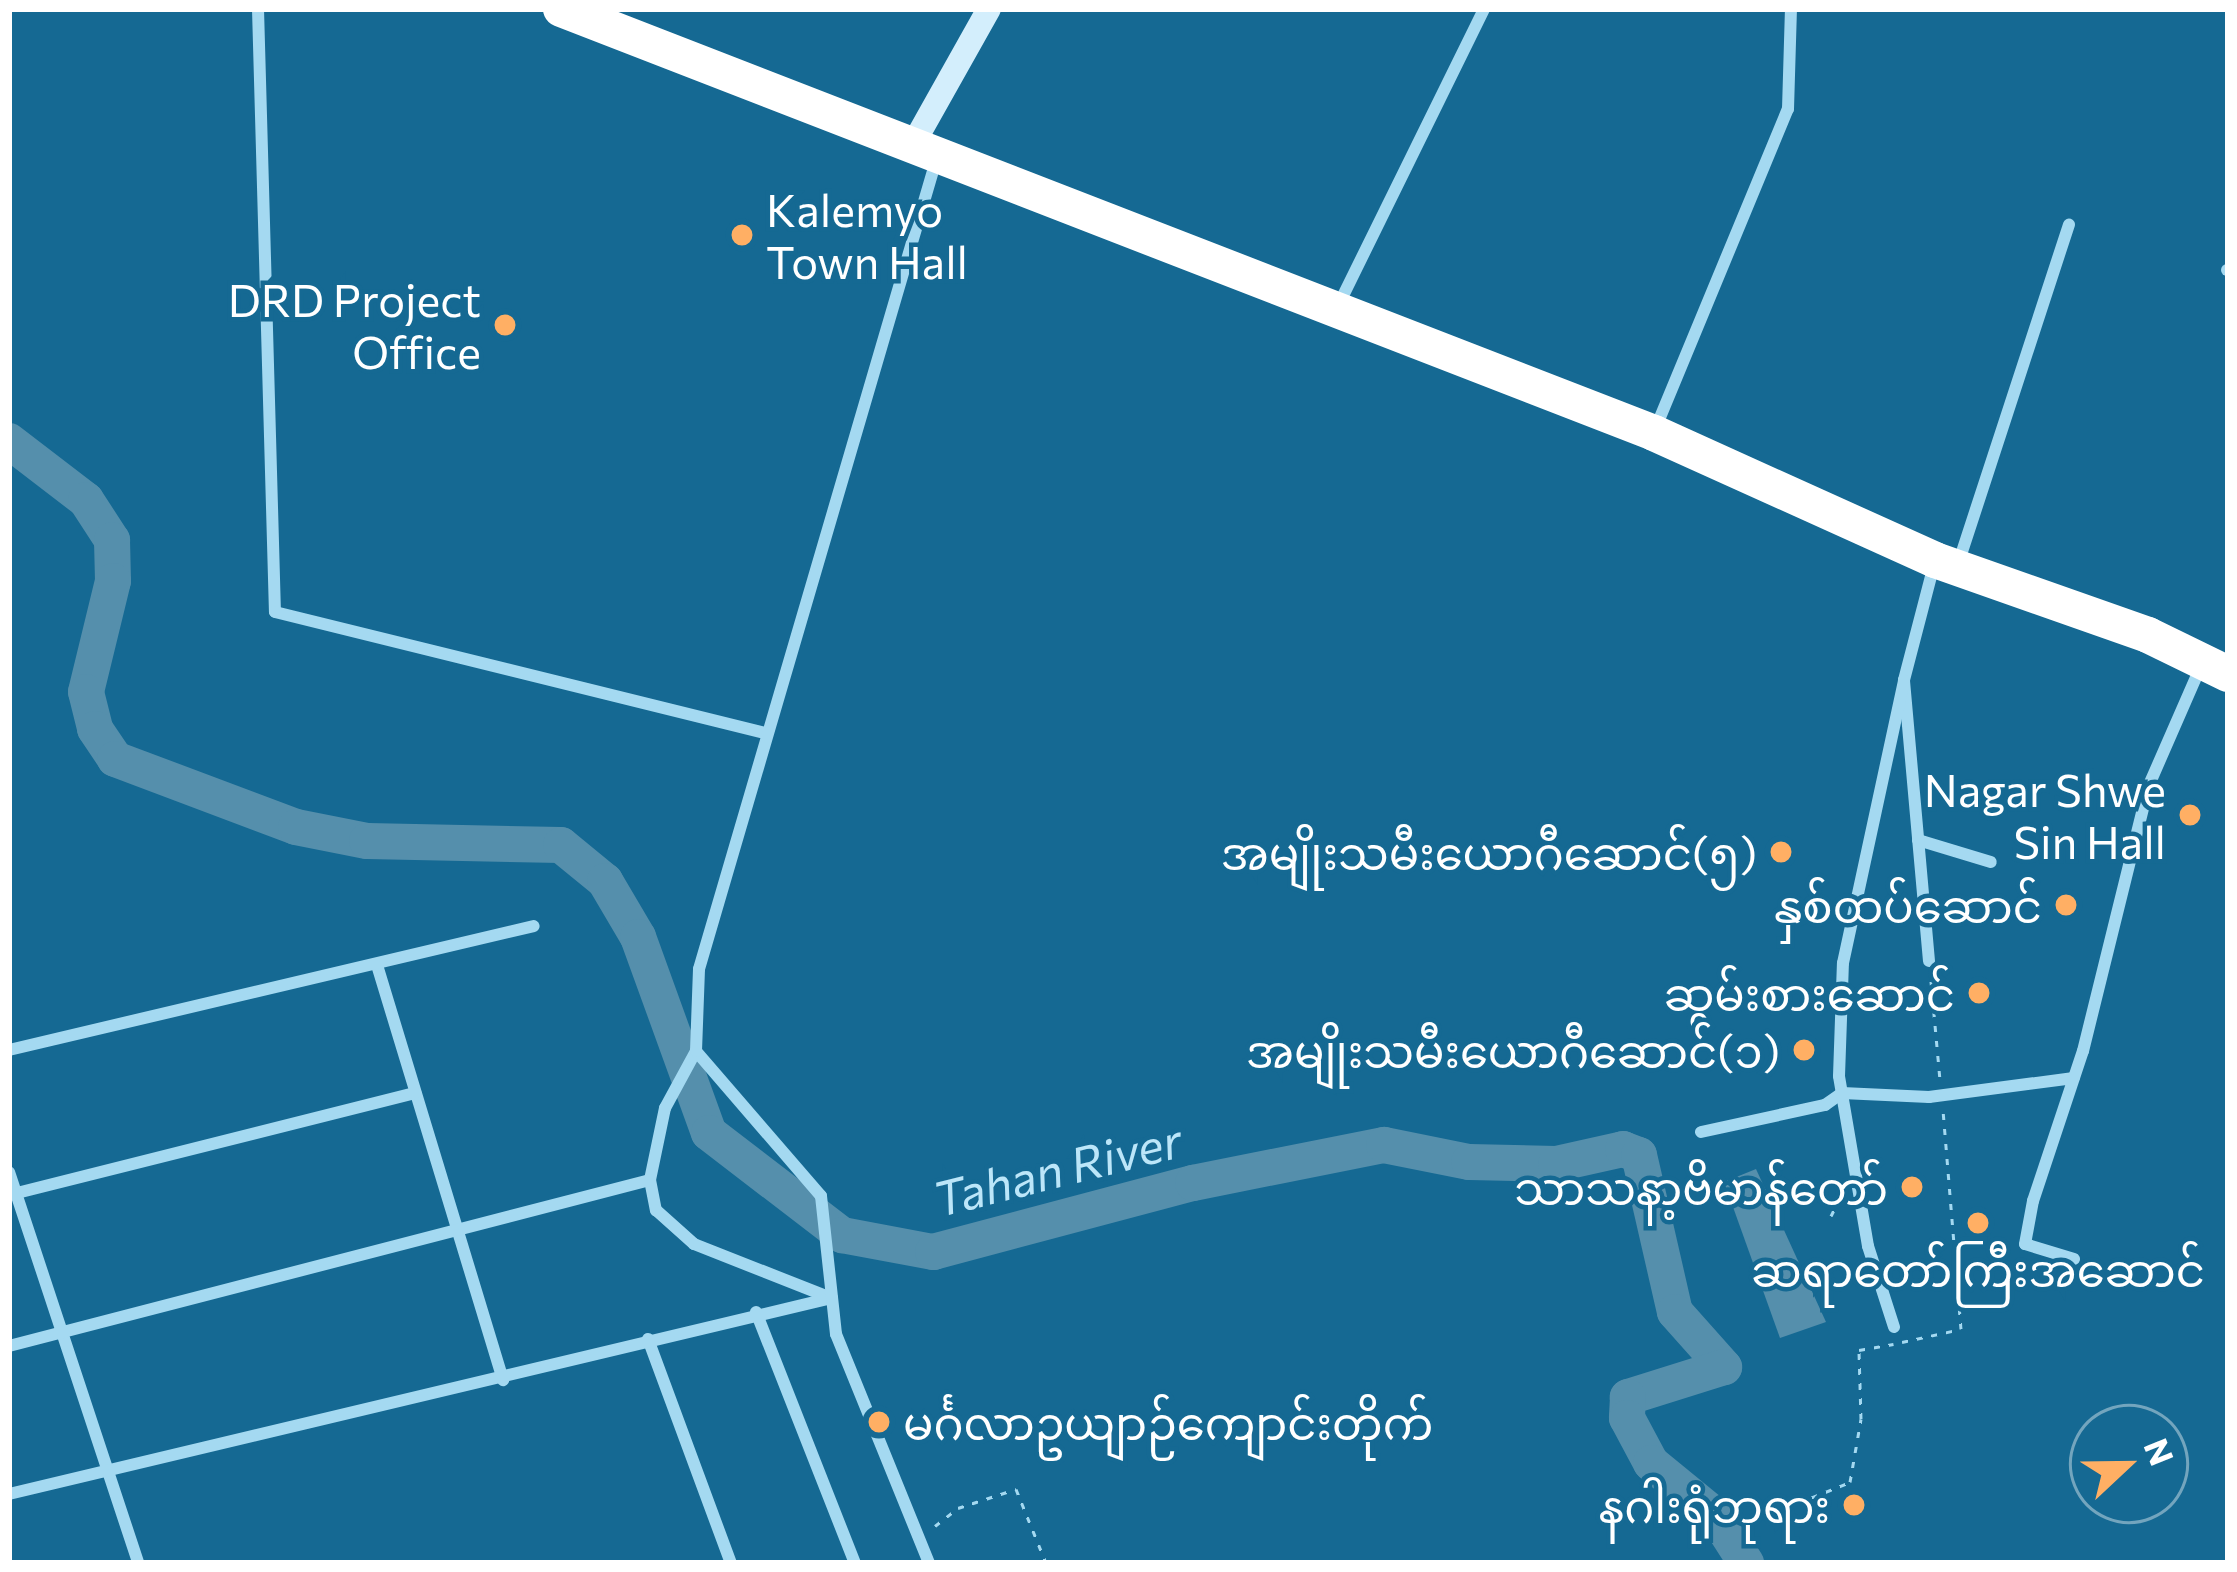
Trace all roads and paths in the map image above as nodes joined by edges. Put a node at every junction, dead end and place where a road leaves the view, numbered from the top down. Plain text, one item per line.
1 (258, 9) edge
2 (560, 9) edge
3 (989, 9) edge
4 (1484, 9) edge
5 (1791, 9) edge
6 (924, 151) junction
7 (2068, 224) dead end
8 (1336, 310) junction
9 (1654, 433) junction
10 (1946, 564) junction
11 (2215, 668) edge
12 (1904, 680) junction
13 (765, 733) junction
14 (1918, 840) junction
15 (1990, 862) dead end
16 (534, 926) dead end
17 (1929, 961) dead end
18 (377, 965) junction
19 (9, 1050) edge
20 (696, 1051) junction
21 (2074, 1078) junction
22 (1842, 1093) junction
23 (416, 1094) junction
24 (1701, 1132) dead end
25 (9, 1172) edge
26 (650, 1180) junction
27 (12, 1194) edge
28 (456, 1231) junction
29 (1956, 1239) dead end
30 (2074, 1259) dead end
31 (832, 1298) junction
32 (755, 1312) junction
33 (1894, 1327) dead end
34 (61, 1333) junction
35 (648, 1339) junction
36 (9, 1346) edge
37 (503, 1380) junction
38 (107, 1469) junction
39 (9, 1494) edge
40 (1798, 1503) dead end
41 (915, 1543) junction
42 (138, 1563) edge
43 (731, 1563) edge
44 (855, 1563) edge
45 (929, 1563) edge
46 (1046, 1563) edge

1 - 13 street
2 - 6 highway
3 - 6 street
4 - 8 street
5 - 9 street
6 - 8 highway
6 - 13 street
7 - 10 street
8 - 9 highway
9 - 10 highway
10 - 11 highway
10 - 12 street
11 - 21 street
12 - 14 street
12 - 22 street
13 - 20 street
14 - 15 street
14 - 17 street
16 - 18 street
18 - 19 street
18 - 23 street
20 - 26 street
20 - 31 street
21 - 22 street
21 - 30 street
22 - 24 street
22 - 33 street
23 - 27 street
23 - 28 street
25 - 27 street
26 - 28 street
26 - 31 street
27 - 34 street
28 - 34 street
28 - 37 street
29 - 40 path
31 - 32 street
31 - 41 street
32 - 35 street
32 - 44 street
34 - 36 street
34 - 38 street
35 - 37 street
35 - 43 street
37 - 38 street
38 - 39 street
38 - 42 street
41 - 45 street
41 - 46 path

